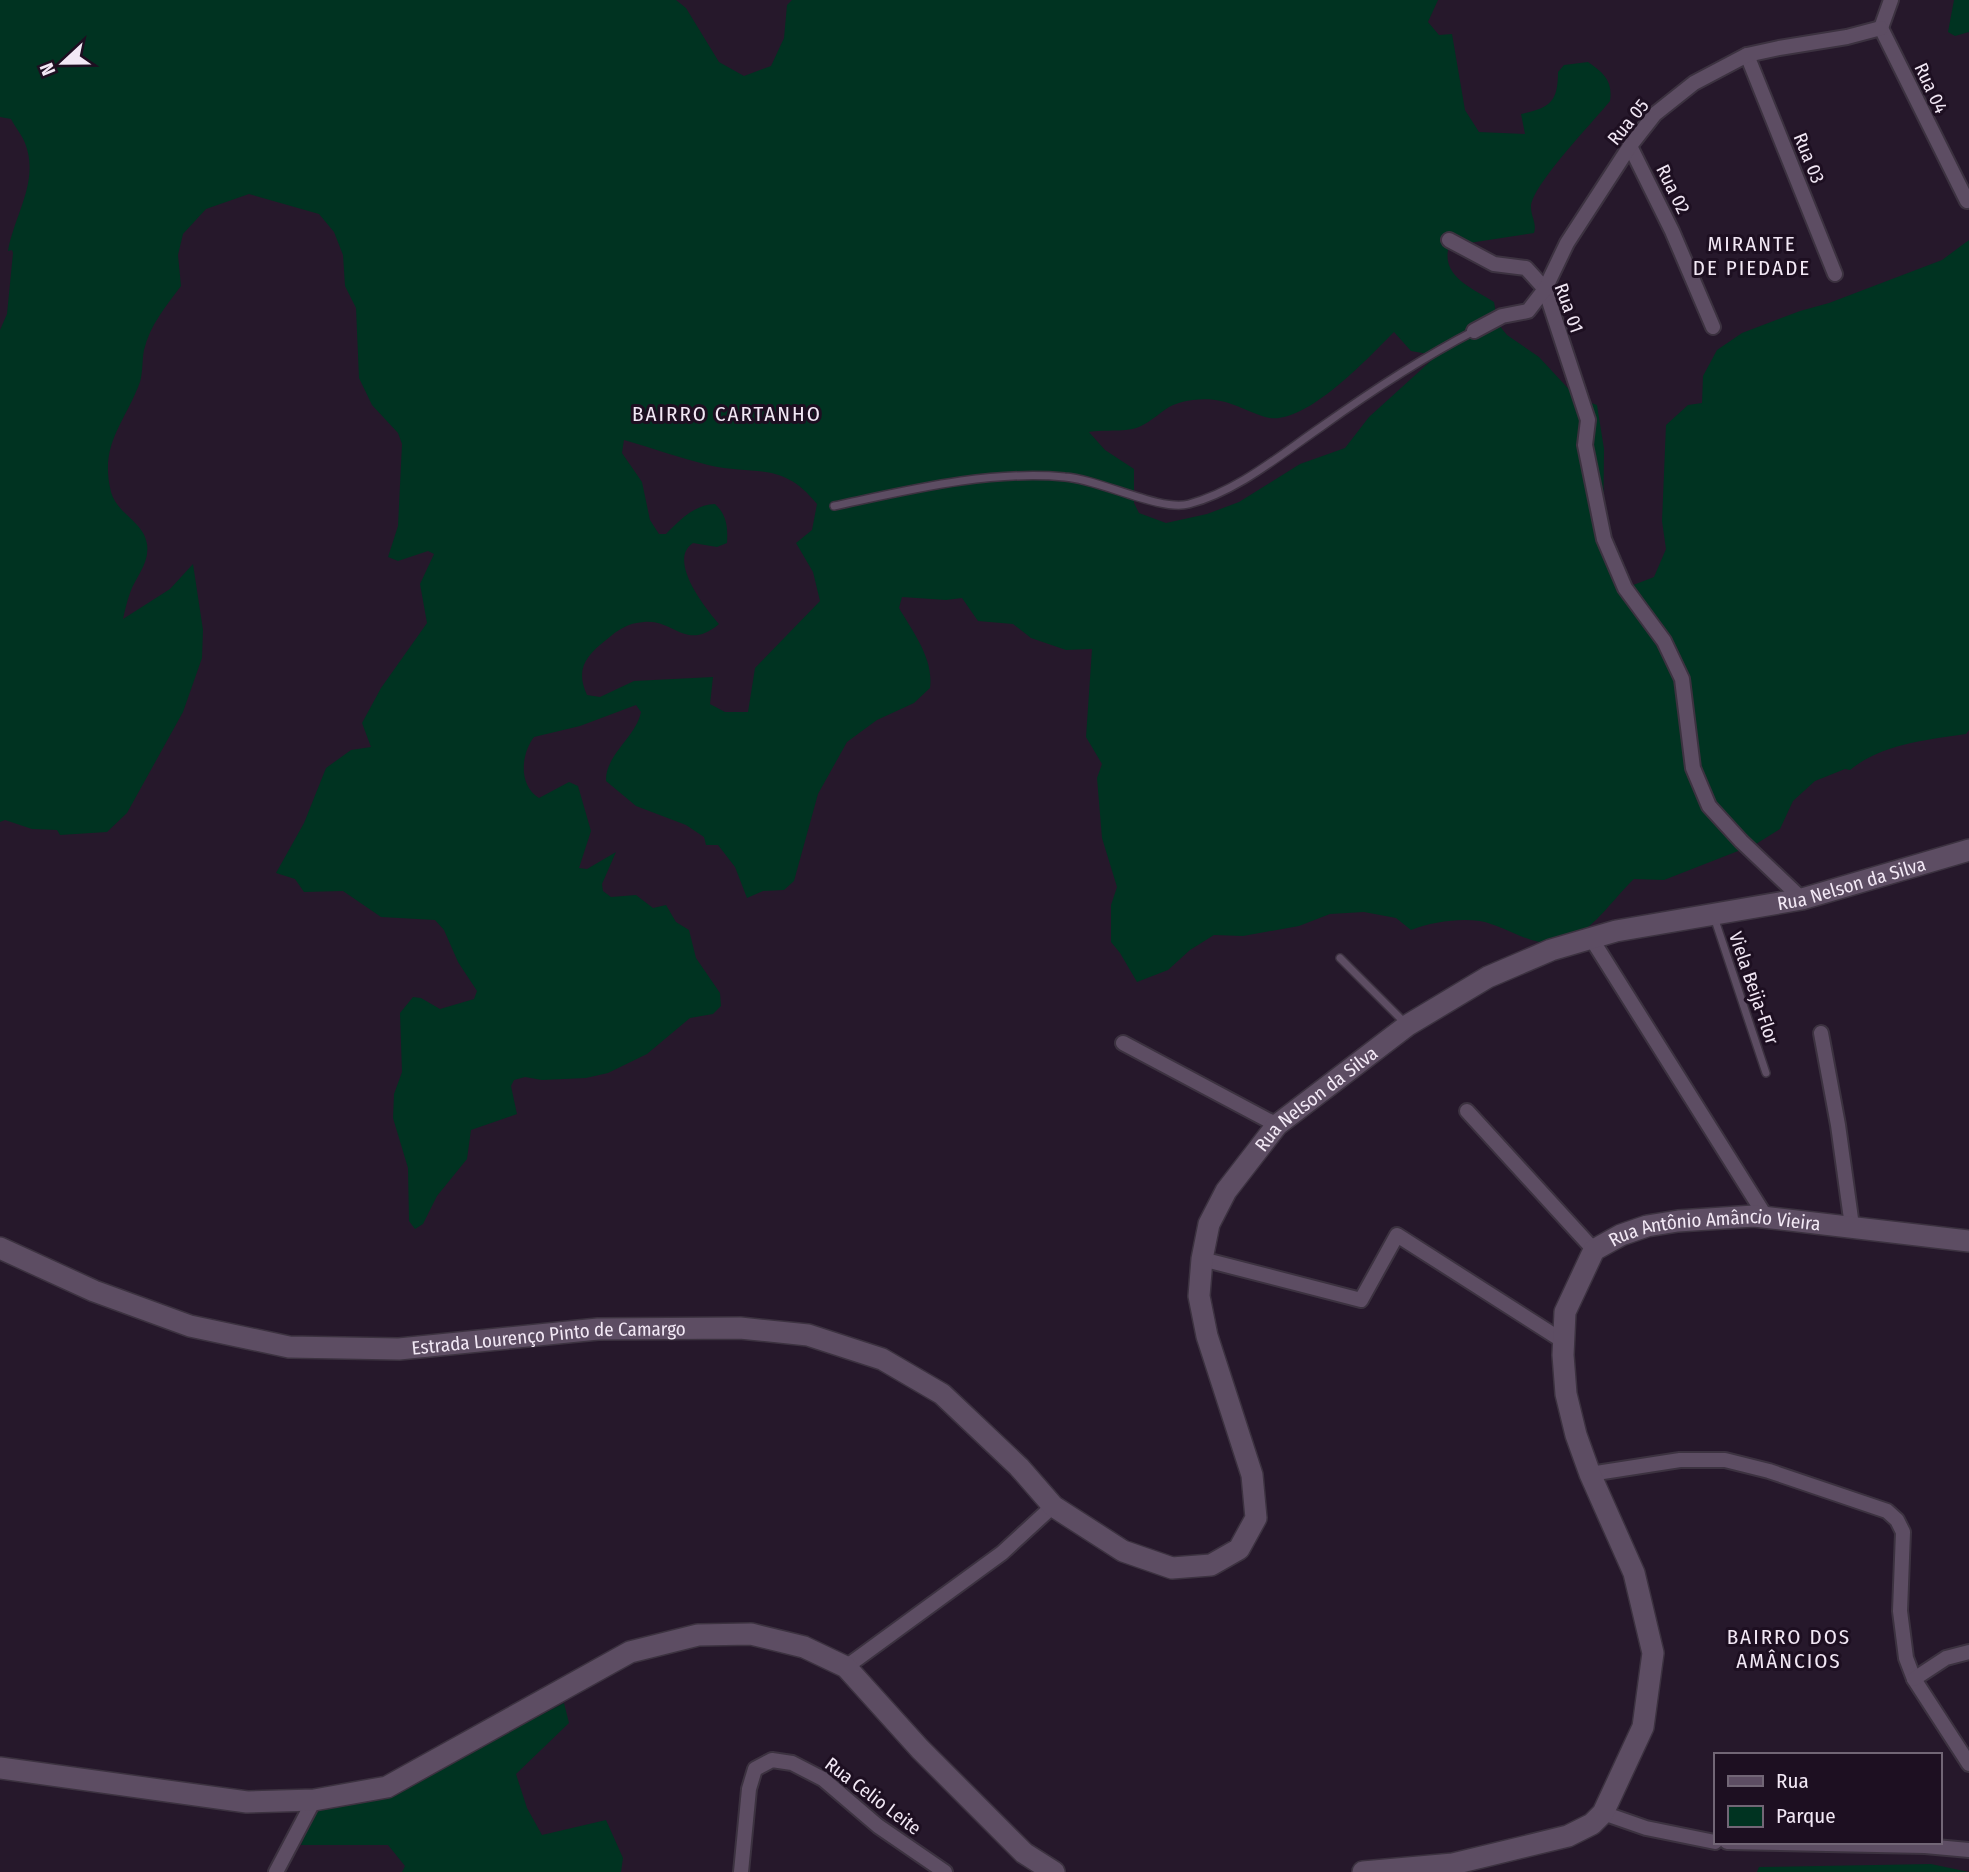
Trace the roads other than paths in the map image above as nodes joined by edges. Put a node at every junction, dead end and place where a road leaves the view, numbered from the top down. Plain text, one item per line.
1 (1891, 0) edge
2 (1881, 28) junction
3 (1747, 55) junction
4 (1630, 146) junction
5 (1967, 201) dead end
6 (1449, 240) dead end
7 (1835, 274) dead end
8 (1545, 289) junction
9 (1713, 327) dead end
10 (1475, 331) joint
11 (834, 506) dead end
12 (1969, 850) edge
13 (1802, 899) junction
14 (1712, 913) junction
15 (1591, 938) junction
16 (1340, 958) dead end
17 (1408, 1026) junction
18 (1821, 1033) dead end
19 (1123, 1043) dead end
20 (1766, 1073) dead end
21 (1468, 1111) dead end
22 (1277, 1125) junction
23 (1766, 1217) junction
24 (1852, 1226) junction
25 (1969, 1241) edge
26 (0, 1248) edge
27 (1594, 1250) junction
28 (1202, 1259) junction
29 (1563, 1341) junction
30 (1590, 1474) junction
31 (1053, 1506) junction
32 (1969, 1652) edge
33 (846, 1667) junction
34 (1914, 1679) junction
35 (1969, 1764) edge
36 (0, 1768) edge
37 (314, 1800) junction
38 (1603, 1813) junction
39 (1714, 1842) edge
40 (1826, 1844) edge
41 (1969, 1850) edge
42 (276, 1872) edge
43 (741, 1872) edge
44 (945, 1872) edge
45 (1054, 1872) edge
46 (1363, 1872) edge

1 - 2 street
2 - 3 street, Rua 05
2 - 5 street, Rua 04
3 - 4 street, Rua 05
3 - 7 street, Rua 03
4 - 8 street, Rua 05
4 - 9 street, Rua 02
6 - 8 street, Rua 01
8 - 10 street, Rua 05
8 - 13 street, Rua 01
10 - 11 lane
12 - 13 street, Rua Nelson da Silva
13 - 14 street, Rua Nelson da Silva
14 - 15 street, Rua Nelson da Silva
14 - 20 lane, Viela Beija-Flor
15 - 17 street, Rua Nelson da Silva
15 - 23 street
16 - 17 lane
17 - 22 street, Rua Nelson da Silva
18 - 24 street
19 - 22 street
21 - 27 street
22 - 28 street, Rua Nelson da Silva
23 - 24 street, Rua Antônio Amâncio Vieira
23 - 27 street, Rua Antônio Amâncio Vieira
24 - 25 street, Rua Antônio Amâncio Vieira
26 - 31 street, Estrada Lourenço Pinto de Camargo
27 - 29 street, Rua Antônio Amâncio Vieira
28 - 29 street
28 - 31 street, Rua Nelson da Silva
29 - 30 street, Rua Antônio Amâncio Vieira
30 - 34 street
30 - 38 street, Rua Antônio Amâncio Vieira
31 - 33 street
32 - 34 street
33 - 37 street
33 - 45 street
34 - 35 street
36 - 37 street
37 - 42 street
38 - 39 street
38 - 46 street
40 - 41 street
43 - 44 street, Rua Celio Leite

